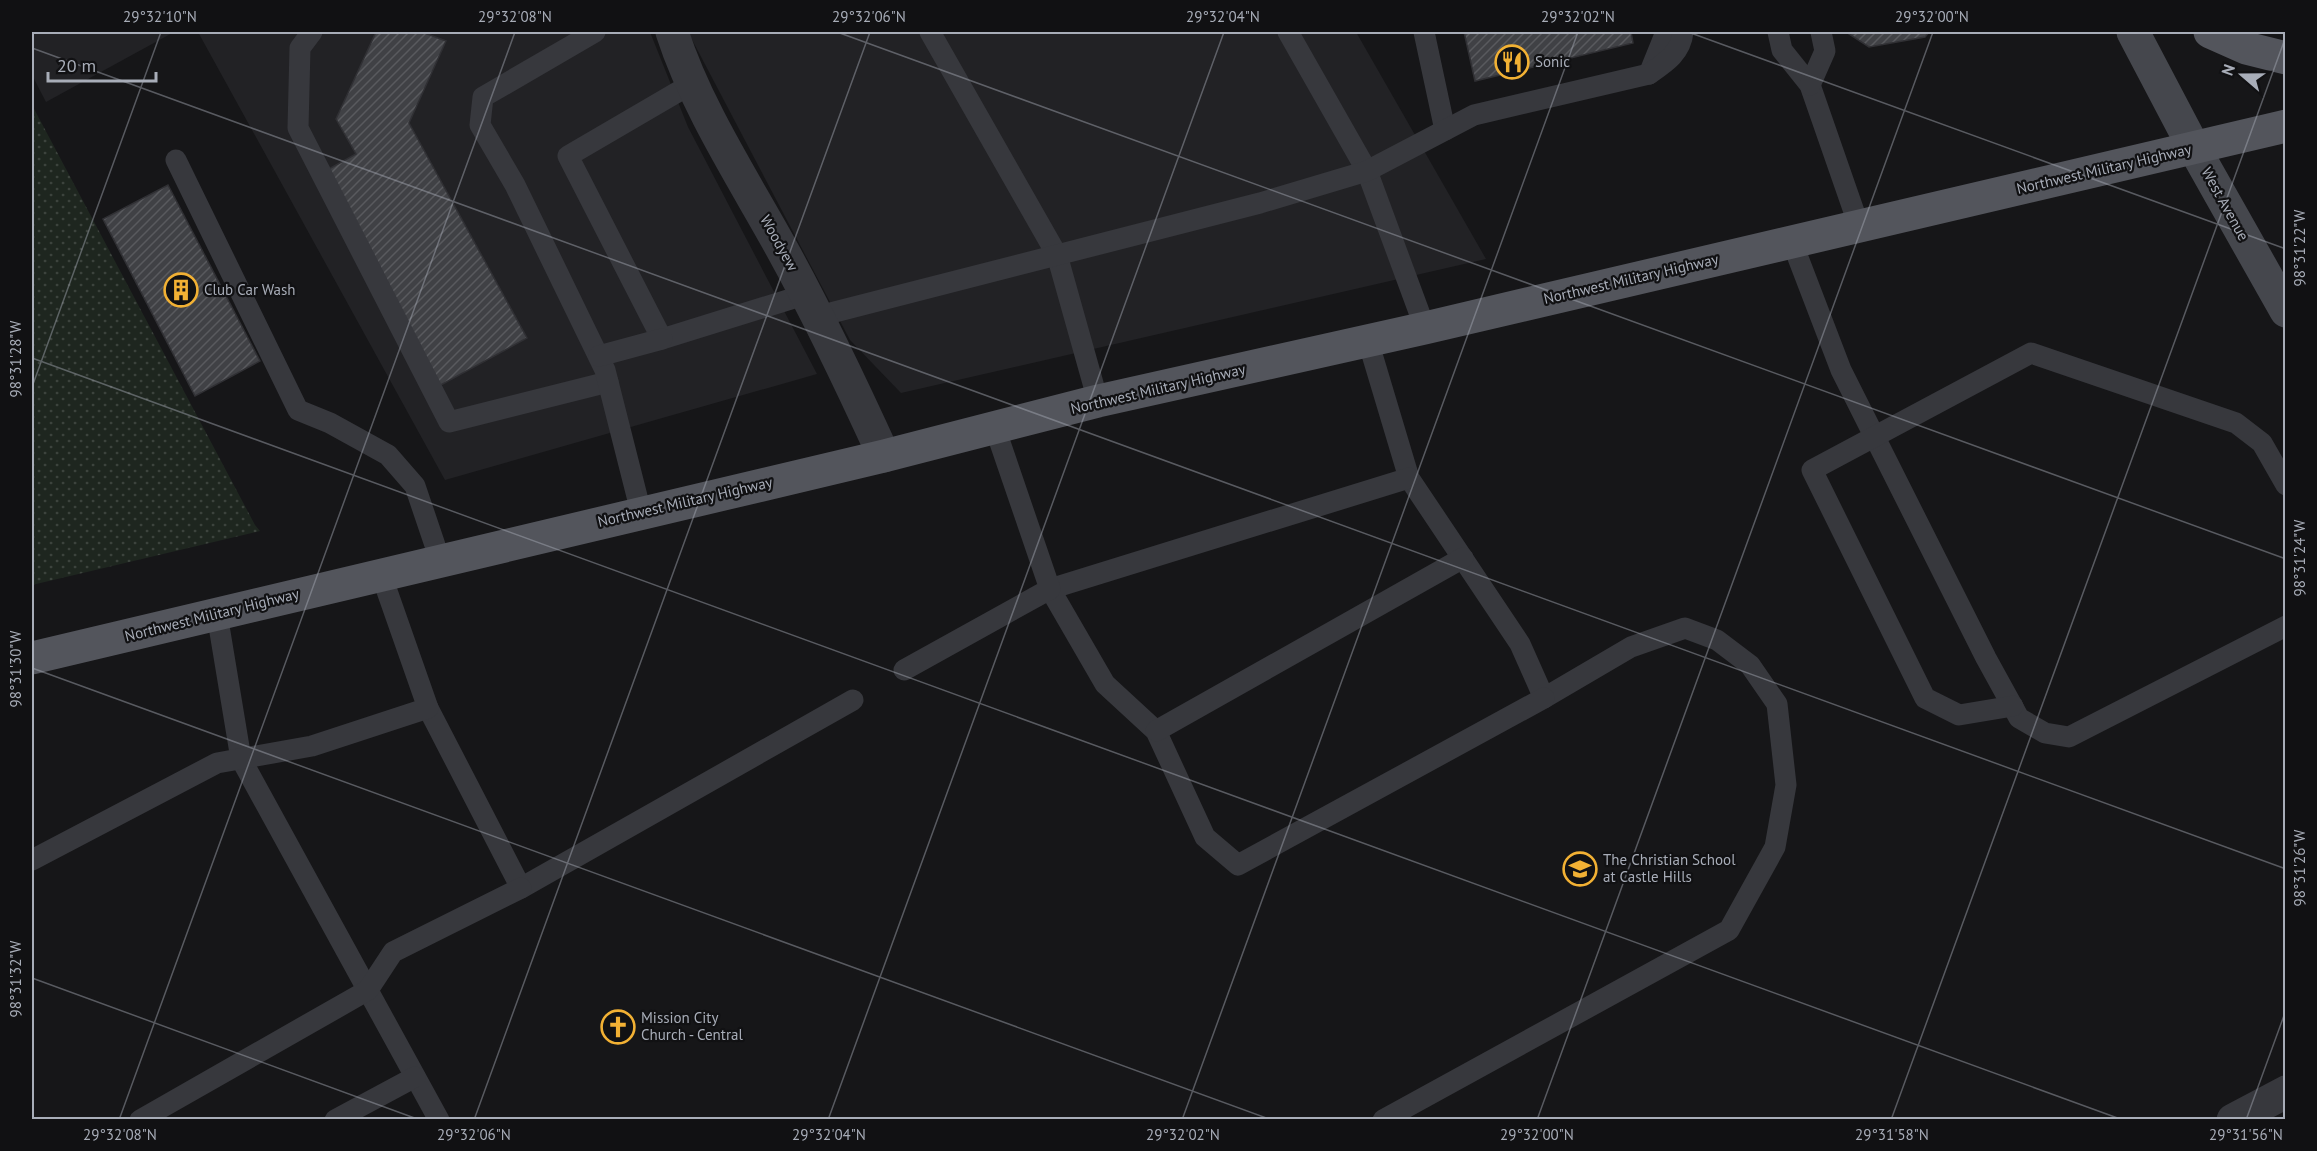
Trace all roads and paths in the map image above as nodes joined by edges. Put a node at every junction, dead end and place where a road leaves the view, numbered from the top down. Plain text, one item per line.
1 (312, 32) edge
2 (595, 32) edge
3 (672, 32) edge
4 (930, 32) edge
5 (1288, 32) edge
6 (1424, 32) edge
7 (1666, 32) edge
8 (1683, 32) edge
9 (1778, 32) edge
10 (1821, 32) edge
11 (2133, 32) edge
12 (2210, 32) edge
13 (2286, 58) edge
14 (1649, 74) junction
15 (693, 83) junction
16 (1810, 85) junction
17 (2286, 126) edge
18 (1445, 130) junction
19 (2194, 148) junction
20 (176, 160) dead end
21 (1367, 171) junction
22 (1859, 226) junction
23 (1792, 242) junction
24 (1057, 255) junction
25 (813, 305) junction
26 (2286, 311) edge
27 (1425, 328) junction
28 (662, 339) junction
29 (1368, 341) junction
30 (599, 356) junction
31 (608, 382) junction
32 (1098, 401) junction
33 (995, 428) junction
34 (1874, 436) junction
35 (884, 456) junction
36 (1410, 478) junction
37 (2286, 485) edge
38 (641, 512) junction
39 (1463, 558) junction
40 (440, 560) junction
41 (381, 574) junction
42 (1050, 589) junction
43 (217, 614) junction
44 (2286, 626) edge
45 (32, 658) edge
46 (904, 670) dead end
47 (1544, 698) junction
48 (853, 700) dead end
49 (2013, 706) junction
50 (428, 708) junction
51 (1156, 731) junction
52 (241, 759) junction
53 (32, 861) edge
54 (521, 888) junction
55 (368, 990) junction
56 (415, 1077) junction
57 (2286, 1092) edge
58 (140, 1119) edge
59 (335, 1119) edge
60 (439, 1119) edge
61 (1383, 1119) edge
62 (2233, 1119) edge

1 - 31 lane
2 - 30 lane
3 - 15 street, Woodyew
4 - 24 lane
5 - 21 lane
6 - 18 lane
7 - 14 lane
8 - 14 lane
9 - 16 lane
10 - 16 lane
11 - 19 main road, West Avenue
12 - 13 main road
14 - 18 lane
15 - 25 street, Woodyew
15 - 28 lane
16 - 22 lane
17 - 19 main road, Northwest Military Highway
18 - 21 lane
19 - 22 main road, Northwest Military Highway
19 - 26 main road, West Avenue
20 - 40 lane
21 - 24 lane
21 - 27 lane
22 - 23 main road, Northwest Military Highway
23 - 27 main road, Northwest Military Highway
23 - 34 lane
24 - 25 lane
24 - 32 lane
25 - 28 lane
25 - 35 street, Woodyew
27 - 29 main road, Northwest Military Highway
28 - 30 lane
29 - 32 main road, Northwest Military Highway
29 - 36 lane
30 - 31 lane
31 - 38 lane
32 - 33 main road, Northwest Military Highway
33 - 35 main road, Northwest Military Highway
33 - 42 lane
34 - 37 lane
34 - 49 lane
34 - 49 lane
35 - 38 main road, Northwest Military Highway
36 - 39 lane
36 - 42 lane
38 - 40 main road, Northwest Military Highway
39 - 47 lane
39 - 51 lane
40 - 41 main road, Northwest Military Highway
41 - 43 main road, Northwest Military Highway
41 - 50 lane
42 - 46 lane
42 - 51 lane
43 - 45 main road, Northwest Military Highway
43 - 52 lane
44 - 49 lane
47 - 51 lane
47 - 61 lane
48 - 54 lane
50 - 52 lane
50 - 54 lane
52 - 53 lane
52 - 55 lane
54 - 55 lane
55 - 56 lane
55 - 58 lane
56 - 59 lane
56 - 60 lane
57 - 62 street

